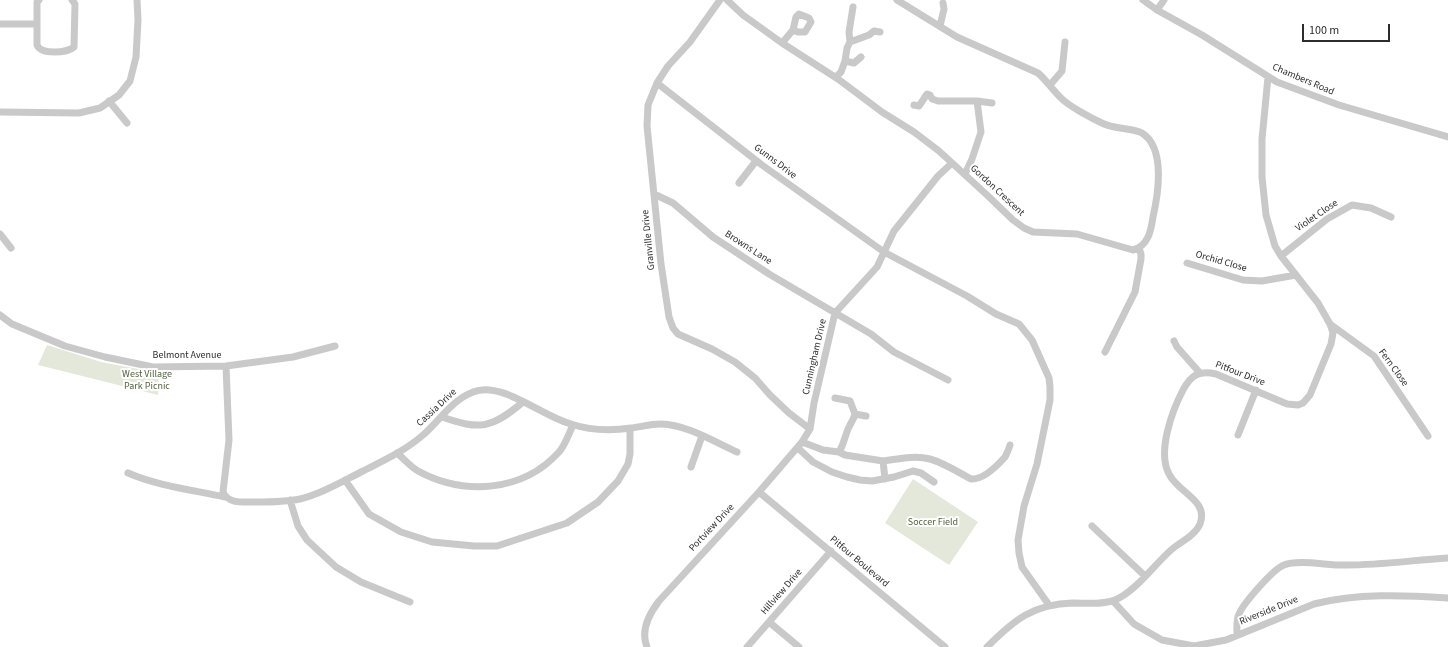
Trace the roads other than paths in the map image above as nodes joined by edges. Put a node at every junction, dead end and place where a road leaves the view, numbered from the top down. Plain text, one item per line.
1 (39, 0) edge
2 (72, 0) edge
3 (138, 0) edge
4 (720, 0) edge
5 (727, 0) edge
6 (897, 0) edge
7 (1142, 0) edge
8 (1164, 0) edge
9 (943, 3) dead end
10 (853, 7) dead end
11 (1157, 10) junction
12 (0, 24) edge
13 (37, 24) junction
14 (940, 26) junction
15 (793, 30) dead end
16 (880, 32) dead end
17 (850, 42) junction
18 (1065, 42) dead end
19 (782, 43) junction
20 (861, 57) dead end
21 (845, 61) junction
22 (836, 77) junction
23 (1268, 77) junction
24 (657, 83) junction
25 (1050, 85) junction
26 (109, 101) junction
27 (977, 101) junction
28 (992, 103) dead end
29 (914, 106) dead end
30 (0, 112) edge
31 (127, 123) dead end
32 (1448, 137) edge
33 (756, 161) junction
34 (952, 163) junction
35 (964, 174) junction
36 (739, 183) dead end
37 (654, 194) junction
38 (1391, 217) dead end
39 (0, 234) edge
40 (11, 248) dead end
41 (1139, 248) junction
42 (884, 252) junction
43 (1281, 256) junction
44 (1187, 263) dead end
45 (1296, 275) junction
46 (835, 313) junction
47 (0, 315) edge
48 (1330, 324) junction
49 (1174, 341) dead end
50 (335, 346) dead end
51 (1105, 352) dead end
52 (226, 366) junction
53 (1200, 373) junction
54 (948, 380) dead end
55 (1256, 390) junction
56 (836, 398) dead end
57 (523, 402) junction
58 (855, 414) junction
59 (866, 416) dead end
60 (442, 417) junction
61 (573, 425) junction
62 (630, 428) junction
63 (810, 429) junction
64 (1238, 435) dead end
65 (702, 436) junction
66 (1428, 436) dead end
67 (800, 445) junction
68 (1010, 445) dead end
69 (737, 452) dead end
70 (839, 452) junction
71 (398, 453) junction
72 (883, 462) junction
73 (691, 467) dead end
74 (128, 473) dead end
75 (885, 479) junction
76 (345, 480) junction
77 (934, 482) dead end
78 (759, 492) junction
79 (225, 496) junction
80 (290, 500) junction
81 (1092, 526) dead end
82 (831, 551) junction
83 (1448, 558) edge
84 (1144, 576) junction
85 (1448, 598) edge
86 (1113, 601) junction
87 (410, 602) dead end
88 (1049, 605) junction
89 (769, 622) junction
90 (1237, 635) junction
91 (647, 647) edge
92 (747, 647) edge
93 (799, 647) edge
94 (945, 647) edge
95 (987, 647) edge

1 - 13 street
2 - 13 street
3 - 26 street
4 - 24 street, Granville Drive
5 - 19 street, Gordon Crescent
6 - 14 street
7 - 11 street, Chambers Road
8 - 11 street
9 - 14 street
10 - 17 street
11 - 23 street, Chambers Road
12 - 13 street
14 - 25 street
15 - 19 street
16 - 17 street
17 - 21 street
18 - 25 street
19 - 22 street, Gordon Crescent
20 - 21 street
21 - 22 street
22 - 34 street, Gordon Crescent
23 - 32 street, Chambers Road
23 - 43 street, Pitfour Drive
24 - 33 street, Gunns Drive
24 - 37 street, Granville Drive
25 - 41 street
26 - 30 street
26 - 31 street
27 - 28 street
27 - 29 street
27 - 35 street
33 - 36 street
33 - 42 street, Gunns Drive
34 - 35 street, Gordon Crescent
34 - 42 street, Cunningham Drive
35 - 41 street, Gordon Crescent
37 - 46 street, Browns Lane
37 - 63 street, Granville Drive
38 - 43 street, Violet Close
39 - 40 street
41 - 51 street
42 - 46 street, Cunningham Drive
42 - 88 street, Gunns Drive
43 - 45 street, Pitfour Drive
44 - 45 street, Orchid Close
45 - 48 street, Pitfour Drive
46 - 54 street, Browns Lane
46 - 63 street, Cunningham Drive
47 - 52 street, Belmont Avenue
48 - 55 street, Pitfour Drive
48 - 66 street, Fern Close
49 - 53 street
50 - 52 street, Belmont Avenue
52 - 79 street
53 - 55 street, Pitfour Drive
53 - 84 street, Pitfour Drive
55 - 64 street
56 - 58 street
57 - 60 street
57 - 60 street, Cassia Drive
57 - 61 street, Cassia Drive
58 - 59 street
58 - 70 street
60 - 71 street, Cassia Drive
61 - 62 street, Cassia Drive
61 - 71 street
62 - 65 street, Cassia Drive
62 - 76 street
63 - 67 street, Portview Drive
65 - 69 street, Cassia Drive
65 - 73 street
67 - 70 street
67 - 75 street
67 - 78 street, Portview Drive
68 - 72 street
70 - 72 street
71 - 76 street, Cassia Drive
72 - 75 street
74 - 79 street, Cassia Drive
75 - 77 street
76 - 80 street, Cassia Drive
78 - 82 street, Pitfour Boulevard
78 - 91 street, Portview Drive
79 - 80 street, Cassia Drive
80 - 87 street
81 - 84 street
82 - 89 street, Hillview Drive
82 - 94 street, Pitfour Boulevard
83 - 90 street
84 - 86 street, Pitfour Drive
85 - 90 street, Riverside Drive
86 - 88 street, Pitfour Drive
86 - 90 street, Riverside Drive
88 - 95 street, Pitfour Drive
89 - 92 street, Hillview Drive
89 - 93 street

